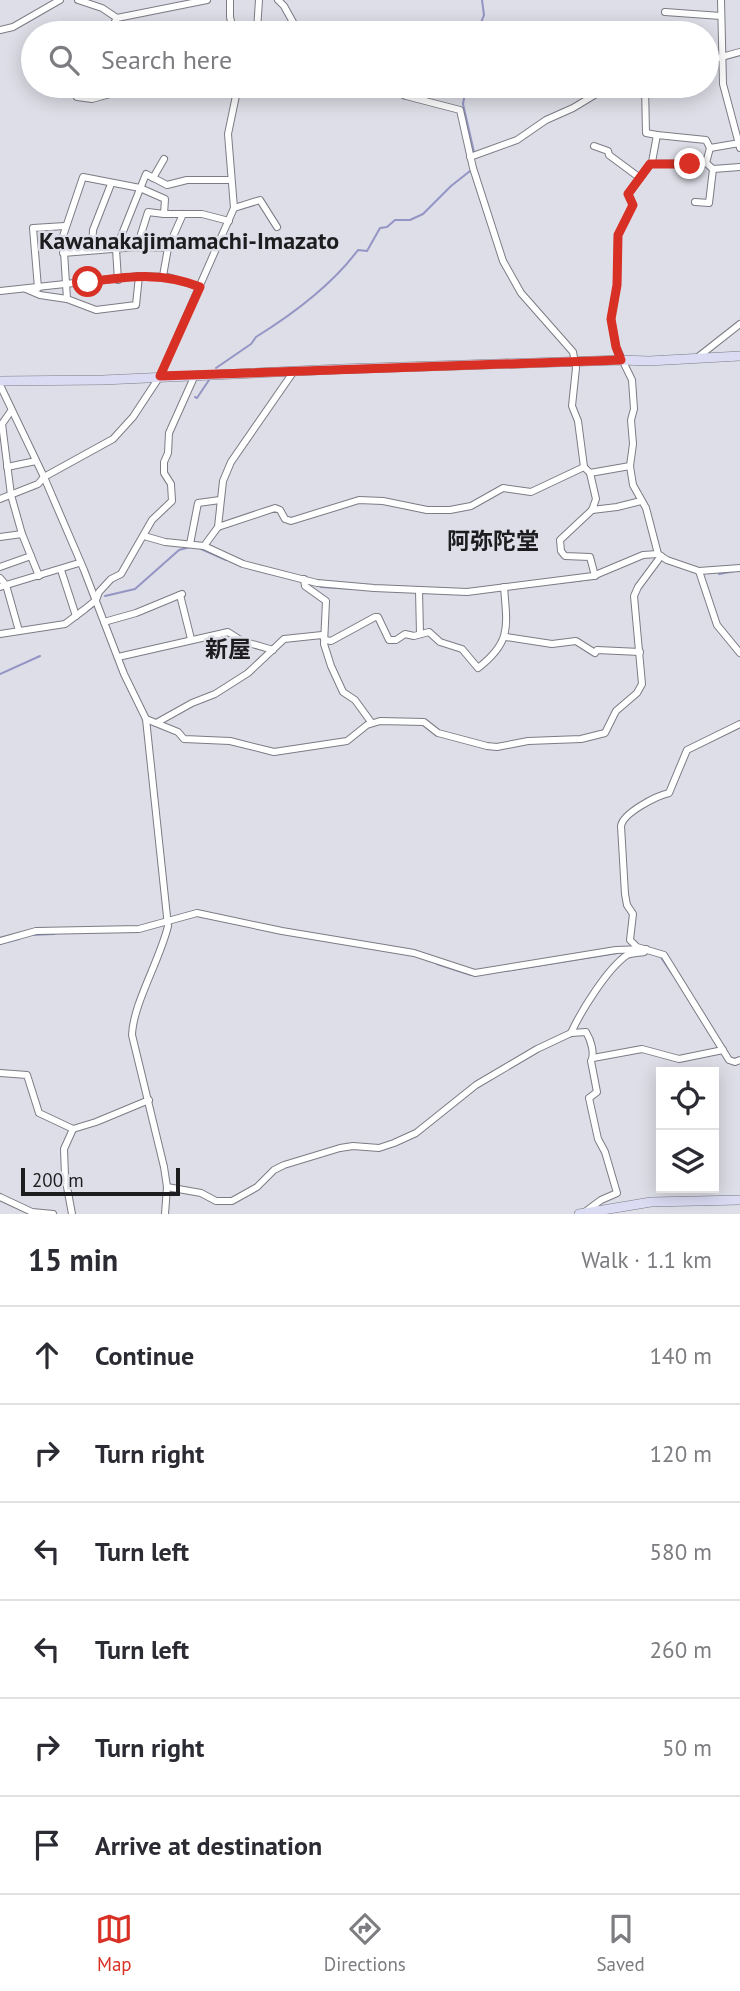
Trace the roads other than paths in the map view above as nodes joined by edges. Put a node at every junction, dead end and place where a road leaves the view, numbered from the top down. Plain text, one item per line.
1 (60, 0) edge
2 (78, 0) edge
3 (207, 0) edge
4 (230, 0) edge
5 (259, 0) edge
6 (278, 0) edge
7 (720, 0) edge
8 (666, 12) dead end
9 (721, 16) junction
10 (117, 18) junction
11 (23, 21) edge
12 (115, 21) edge
13 (232, 21) edge
14 (258, 21) edge
15 (292, 21) edge
16 (21, 22) edge
17 (0, 30) edge
18 (740, 52) edge
19 (722, 57) junction
20 (719, 58) edge
21 (236, 98) edge
22 (414, 98) edge
23 (590, 98) edge
24 (646, 98) edge
25 (657, 135) junction
26 (740, 144) edge
27 (594, 146) dead end
28 (710, 148) junction
29 (470, 156) junction
30 (164, 159) dead end
31 (706, 163) junction
32 (650, 164) junction
33 (740, 167) edge
34 (713, 169) junction
35 (153, 178) junction
36 (640, 178) junction
37 (231, 180) junction
38 (111, 184) junction
39 (140, 188) junction
40 (695, 202) dead end
41 (234, 208) junction
42 (164, 214) junction
43 (183, 214) junction
44 (229, 221) junction
45 (65, 226) junction
46 (277, 227) dead end
47 (137, 247) junction
48 (168, 248) junction
49 (117, 249) junction
50 (92, 250) junction
51 (63, 253) junction
52 (139, 276) junction
53 (163, 276) junction
54 (118, 279) junction
55 (65, 285) junction
56 (200, 287) junction
57 (24, 288) junction
58 (38, 288) junction
59 (0, 291) edge
60 (67, 299) junction
61 (740, 324) edge
62 (740, 356) edge
63 (698, 358) junction
64 (621, 360) junction
65 (576, 362) junction
66 (294, 371) junction
67 (194, 375) junction
68 (160, 376) junction
69 (0, 383) edge
70 (11, 411) junction
71 (36, 461) junction
72 (630, 466) junction
73 (7, 467) junction
74 (587, 470) junction
75 (44, 477) junction
76 (11, 495) junction
77 (0, 499) edge
78 (220, 500) junction
79 (642, 501) junction
80 (592, 510) junction
81 (218, 527) junction
82 (22, 534) junction
83 (144, 536) junction
84 (0, 537) edge
85 (190, 544) junction
86 (204, 546) junction
87 (659, 555) junction
88 (31, 556) junction
89 (79, 563) junction
90 (0, 567) edge
91 (740, 568) edge
92 (61, 570) junction
93 (699, 571) junction
94 (39, 576) junction
95 (595, 576) junction
96 (0, 579) edge
97 (304, 579) junction
98 (3, 586) edge
99 (504, 587) junction
100 (419, 590) junction
101 (96, 600) junction
102 (76, 616) junction
103 (104, 622) junction
104 (19, 631) junction
105 (0, 634) edge
106 (420, 634) junction
107 (506, 636) junction
108 (191, 639) junction
109 (325, 639) junction
110 (273, 650) junction
111 (639, 652) junction
112 (740, 653) edge
113 (118, 657) junction
114 (146, 719) junction
115 (372, 722) junction
116 (158, 723) junction
117 (740, 724) edge
118 (168, 923) junction
119 (0, 941) edge
120 (646, 949) junction
121 (571, 1033) junction
122 (721, 1051) junction
123 (593, 1058) junction
124 (740, 1060) edge
125 (0, 1073) edge
126 (149, 1100) junction
127 (73, 1129) junction
128 (167, 1187) junction
129 (0, 1198) edge
130 (740, 1200) edge
131 (622, 1210) edge
132 (582, 1213) edge
133 (53, 1214) edge
134 (72, 1214) edge
135 (165, 1214) edge

1 - 11 street
2 - 10 street
3 - 10 street
4 - 13 street
5 - 14 street
6 - 15 street
7 - 9 street
8 - 9 street
9 - 19 street
10 - 12 street
16 - 17 street
18 - 19 street
19 - 20 street
19 - 26 street
21 - 37 street
22 - 29 street
23 - 29 street
24 - 25 street
25 - 28 street
25 - 32 street
26 - 28 street
27 - 36 street
28 - 31 street
29 - 65 street
30 - 35 street
31 - 32 street
31 - 34 street
32 - 36 street
33 - 34 street
34 - 40 street
35 - 37 street
35 - 39 street
36 - 64 street
37 - 41 street
38 - 39 street
38 - 45 street
38 - 50 street
39 - 42 street
39 - 49 street
41 - 44 street
41 - 46 street
42 - 43 street
42 - 47 street
43 - 44 street
43 - 48 street
44 - 56 street
45 - 51 street
45 - 58 street
47 - 48 street
47 - 49 street
48 - 53 street
49 - 50 street
49 - 54 street
50 - 51 street
51 - 55 street
52 - 53 street
52 - 54 street
52 - 60 street
53 - 56 street
54 - 55 street
55 - 58 street
55 - 60 street
56 - 68 street
57 - 58 street
57 - 59 street
57 - 60 street
61 - 63 street
62 - 63 street
63 - 64 street
64 - 65 street
64 - 72 street
65 - 66 street
65 - 74 street
66 - 67 street
66 - 78 street
67 - 68 street
67 - 83 street
68 - 69 street
68 - 75 street
69 - 70 street
70 - 71 street
70 - 73 street
71 - 73 street
71 - 75 street
72 - 74 street
72 - 79 street
73 - 76 street
74 - 80 street
74 - 81 street
75 - 76 street
75 - 89 street
76 - 77 street
76 - 82 street
78 - 81 street
78 - 85 street
79 - 80 street
79 - 87 street
80 - 95 street
81 - 86 street
82 - 84 street
82 - 88 street
83 - 85 street
83 - 101 street
85 - 86 street
86 - 97 street
87 - 93 street
87 - 95 street
87 - 111 street
88 - 90 street
88 - 94 street
89 - 92 street
89 - 101 street
91 - 93 street
92 - 94 street
92 - 102 street
93 - 112 street
94 - 98 street
95 - 99 street
96 - 98 street
97 - 100 street
97 - 109 street
98 - 104 street
99 - 100 street
99 - 107 street
100 - 106 street
101 - 102 street
101 - 103 street
102 - 104 street
103 - 108 street
103 - 113 street
104 - 105 street
106 - 107 street
106 - 109 street
107 - 111 street
108 - 110 street
108 - 113 street
109 - 110 street
109 - 115 street
110 - 116 street
111 - 115 street
113 - 114 street
114 - 116 street
114 - 118 street
115 - 116 street
117 - 120 street
118 - 119 street
118 - 120 street
118 - 126 street
120 - 121 street
120 - 122 street
121 - 123 street
121 - 128 street
122 - 123 street
122 - 124 street
123 - 132 street
125 - 127 street
126 - 127 street
126 - 128 street
127 - 134 street
128 - 135 street
129 - 133 street
130 - 131 street
131 - 132 street

